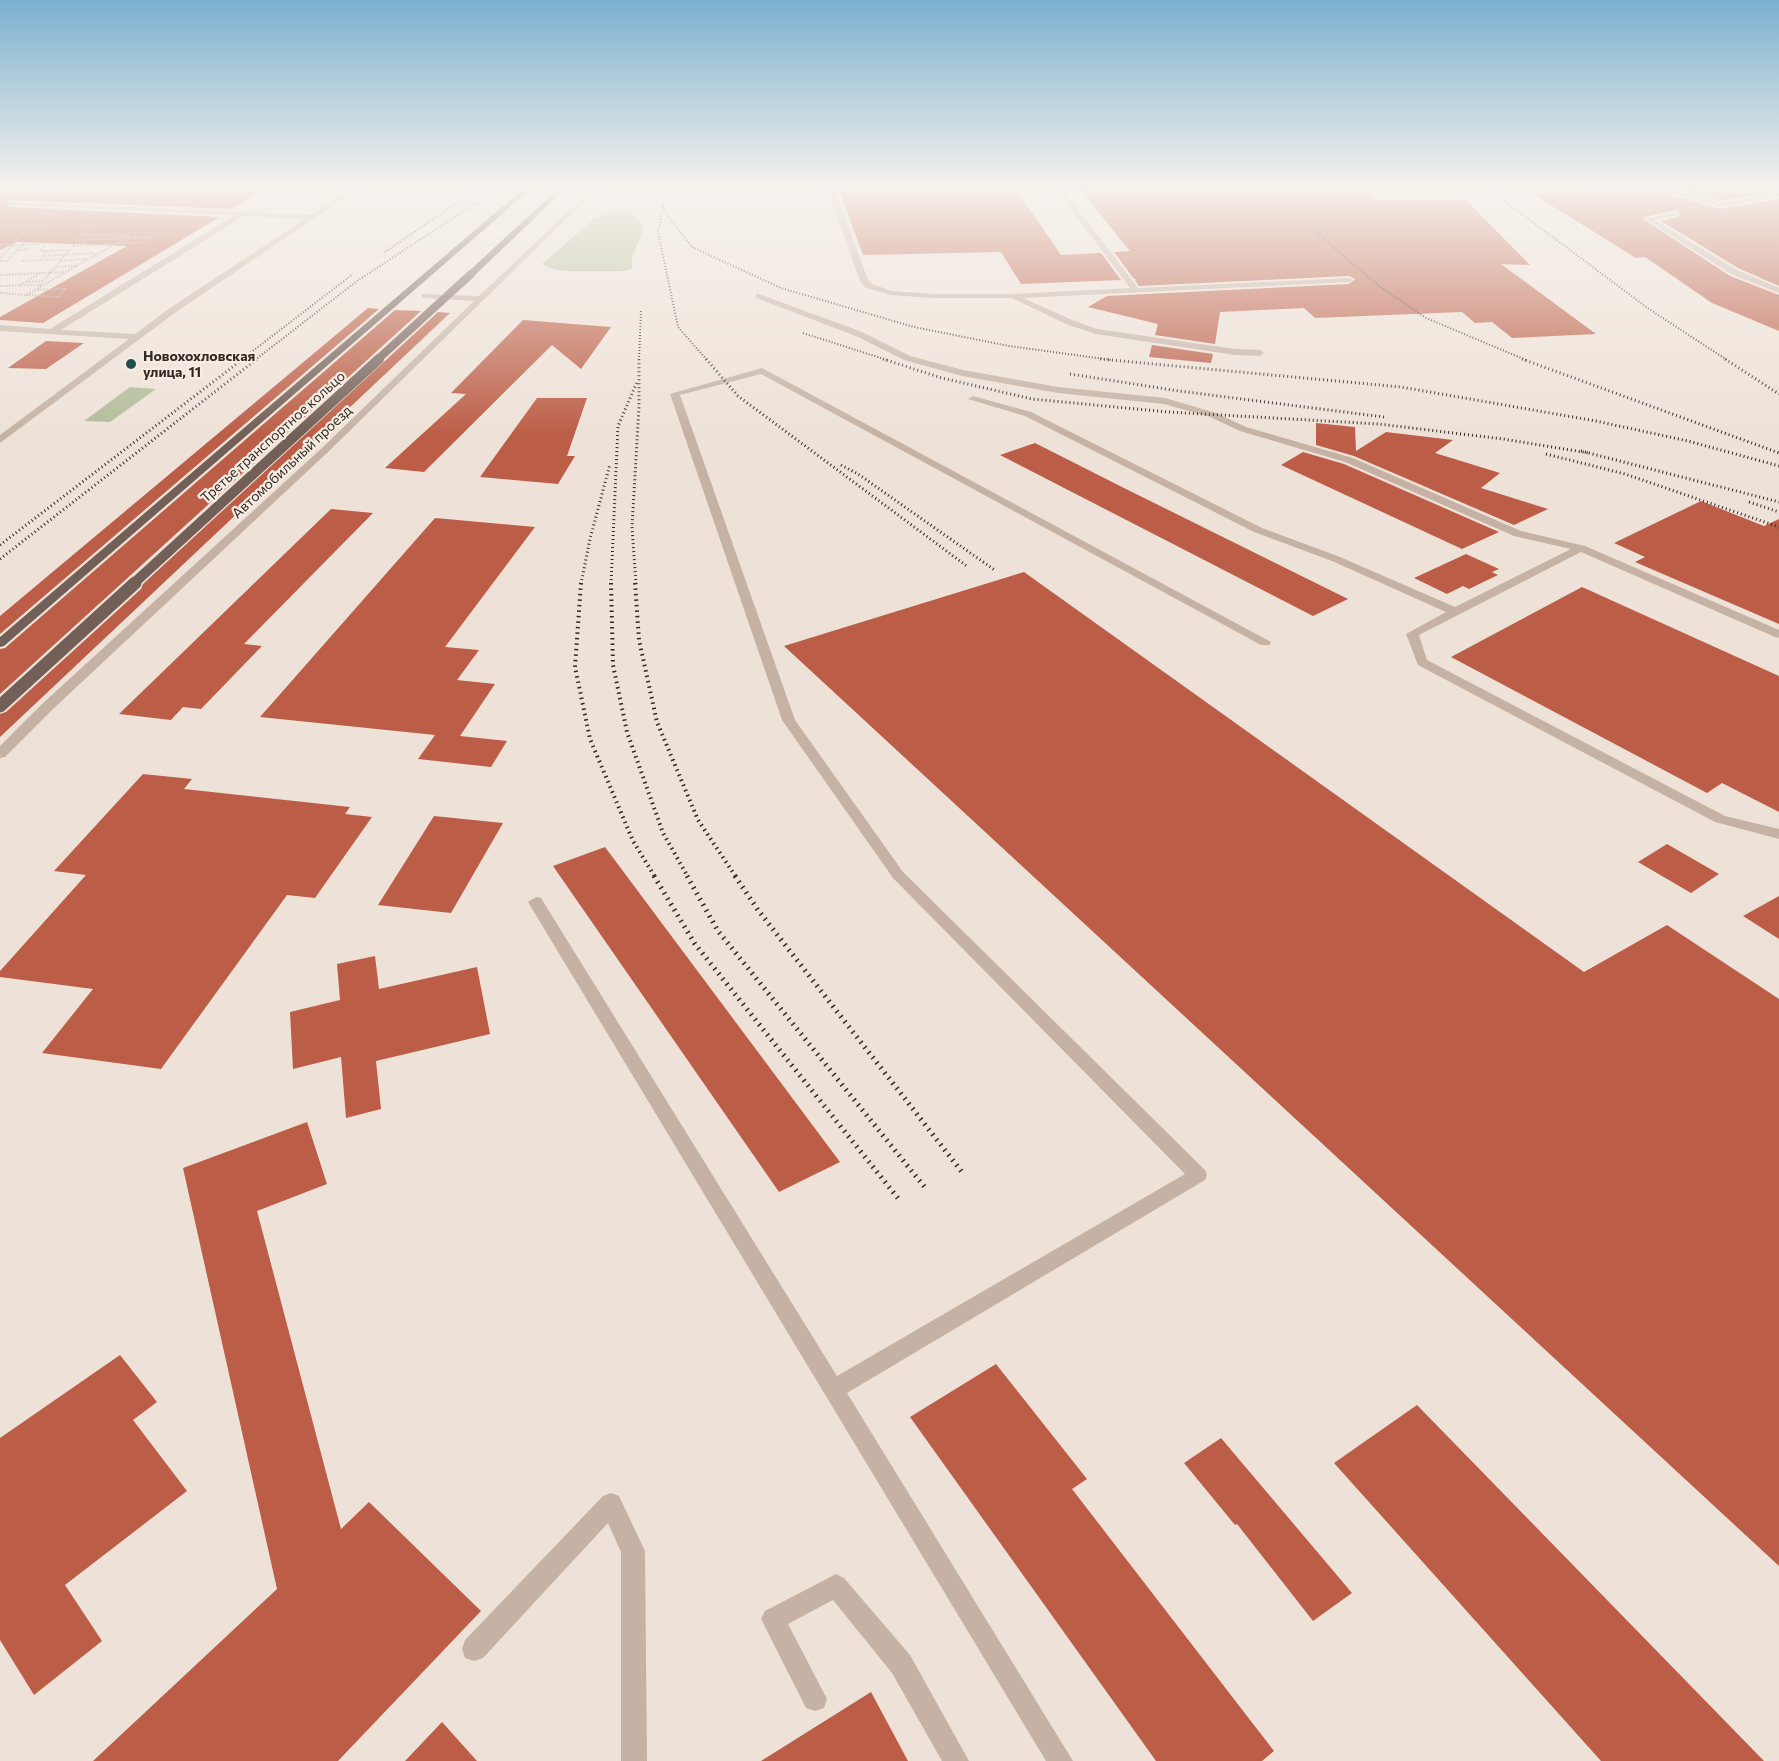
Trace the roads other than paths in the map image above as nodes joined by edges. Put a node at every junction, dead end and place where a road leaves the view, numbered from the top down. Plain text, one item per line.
1 (151, 270) edge
2 (235, 270) edge
3 (433, 270) edge
4 (474, 270) edge
5 (511, 270) edge
6 (861, 270) edge
7 (1121, 270) edge
8 (1731, 270) edge
9 (1349, 280) dead end
10 (1136, 290) junction
11 (1779, 291) edge
12 (425, 296) dead end
13 (759, 296) dead end
14 (1012, 296) junction
15 (481, 299) junction
16 (0, 328) edge
17 (51, 332) junction
18 (136, 337) junction
19 (1260, 353) dead end
20 (973, 399) dead end
21 (0, 440) edge
22 (1581, 548) junction
23 (1456, 612) junction
24 (1779, 634) edge
25 (1265, 642) dead end
26 (0, 643) edge
27 (0, 706) edge
28 (0, 754) edge
29 (1779, 834) edge
30 (536, 902) dead end
31 (833, 1390) junction
32 (474, 1649) dead end
33 (815, 1699) dead end
34 (633, 1761) edge
35 (956, 1761) edge
36 (1060, 1761) edge

1 - 17 street
2 - 18 street
3 - 26 main road, Третье транспортное кольцо
4 - 27 main road, Третье транспортное кольцо, bridge
5 - 15 street, Автомобильный проезд
6 - 14 street
7 - 10 street
8 - 11 street
9 - 10 street
10 - 14 street
12 - 15 street
13 - 22 street
14 - 19 street
15 - 28 street, Автомобильный проезд
16 - 17 street
17 - 18 street
18 - 21 street
20 - 23 street
22 - 23 street
22 - 24 street
23 - 29 street
25 - 31 street
30 - 31 street
31 - 36 street
32 - 34 street
33 - 35 street

